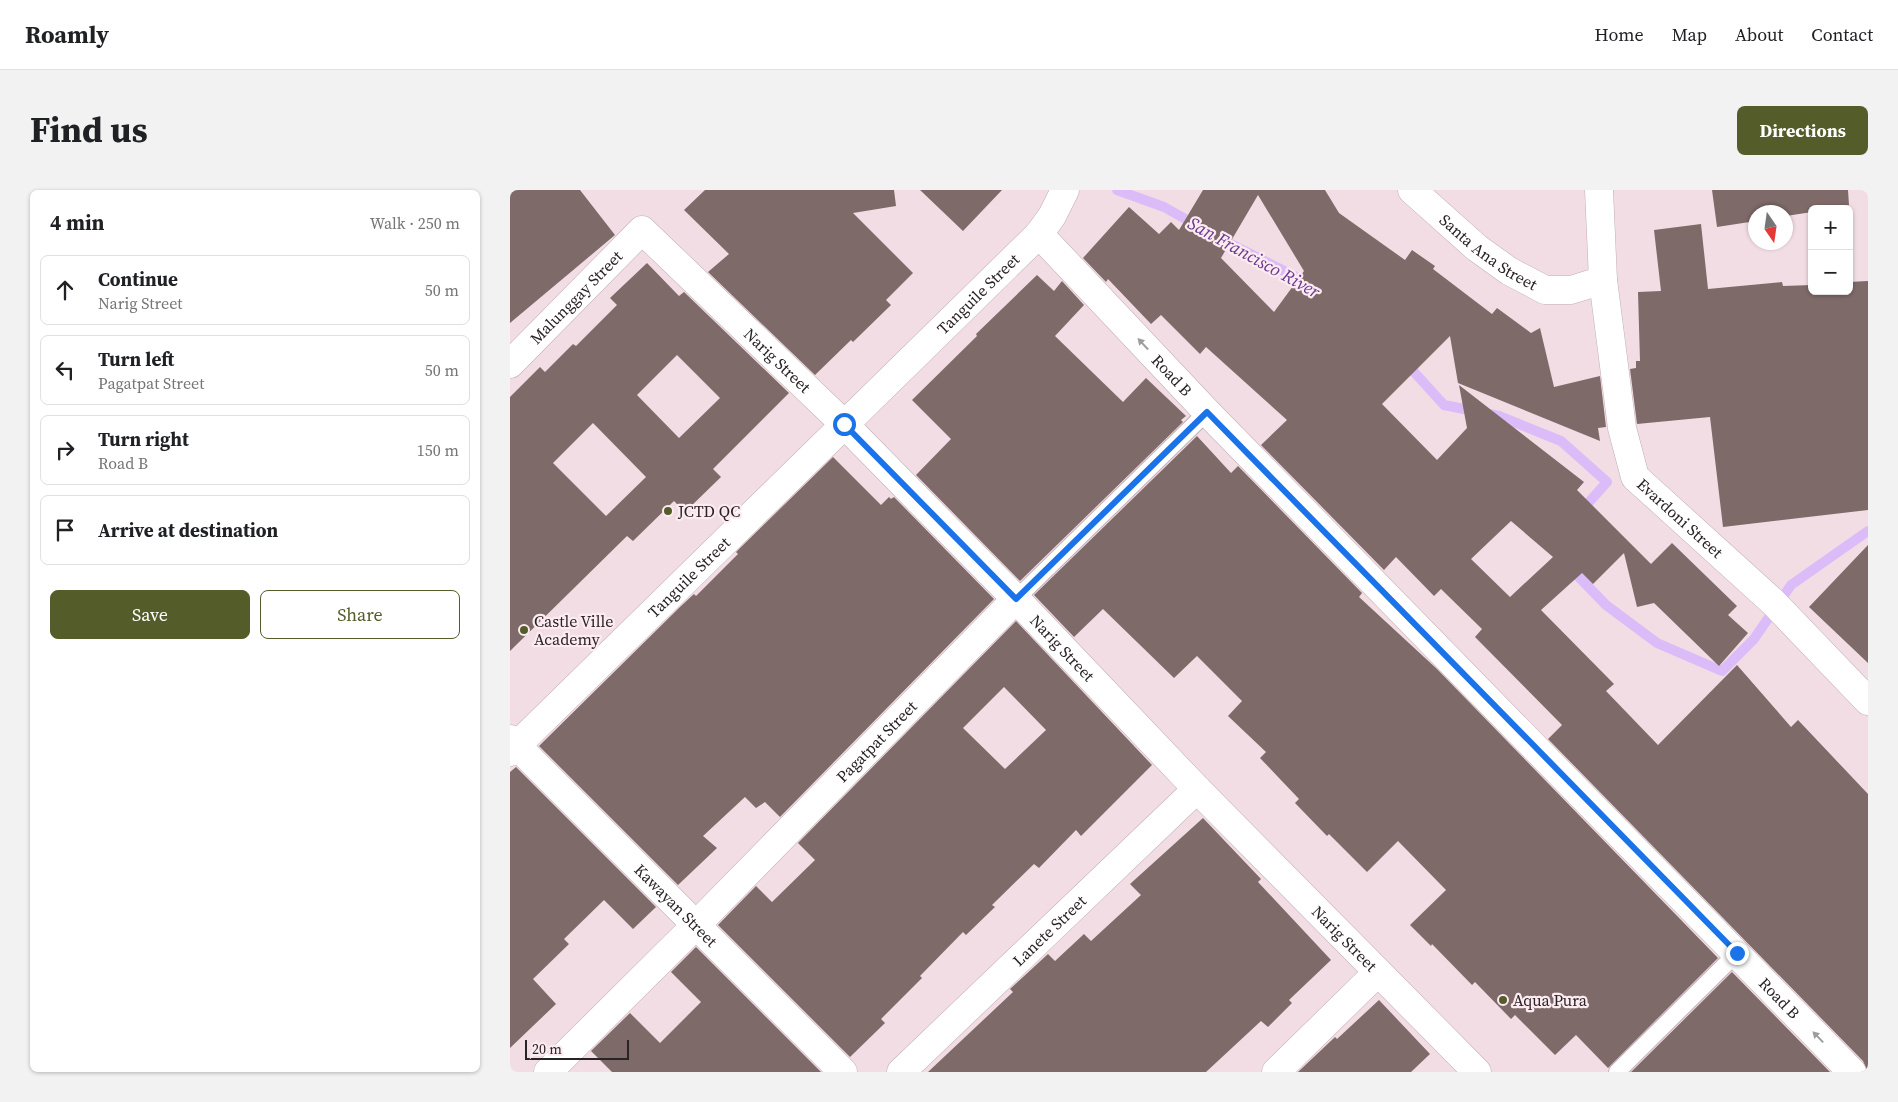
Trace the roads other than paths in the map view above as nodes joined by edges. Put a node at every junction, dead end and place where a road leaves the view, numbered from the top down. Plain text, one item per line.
1 (1065, 190) edge
2 (1412, 190) edge
3 (1598, 190) edge
4 (642, 230) joint
5 (1039, 234) junction
6 (1603, 280) junction
7 (510, 364) edge
8 (1207, 412) junction
9 (844, 424) junction
10 (1016, 599) junction
11 (1868, 701) edge
12 (512, 746) edge
13 (1197, 789) junction
14 (697, 924) junction
15 (1737, 953) junction
16 (1378, 972) junction
17 (548, 1072) edge
18 (842, 1072) edge
19 (901, 1072) edge
20 (1276, 1072) edge
21 (1477, 1072) edge
22 (1617, 1072) edge
23 (1852, 1072) edge

1 - 5 street, Tanguile Street
2 - 6 street, Santa Ana Street
3 - 6 street, Evardoni Street
4 - 7 street, Malunggay Street
4 - 9 street, Narig Street
8 -> 5 street, Road B
5 - 9 street, Tanguile Street
6 - 11 street, Evardoni Street
8 - 10 lane, Pagatpat Street
8 - 15 street, Road B
9 - 10 street, Narig Street
9 - 12 street, Tanguile Street
10 - 13 street, Narig Street
10 - 14 street, Pagatpat Street
12 - 14 street, Kawayan Street
13 - 16 street, Narig Street
13 - 19 street, Lanete Street
14 - 17 street, Pagatpat Street
14 - 18 street, Kawayan Street
15 - 22 lane
23 -> 15 street, Road B
16 - 20 street
16 - 21 street, Narig Street

